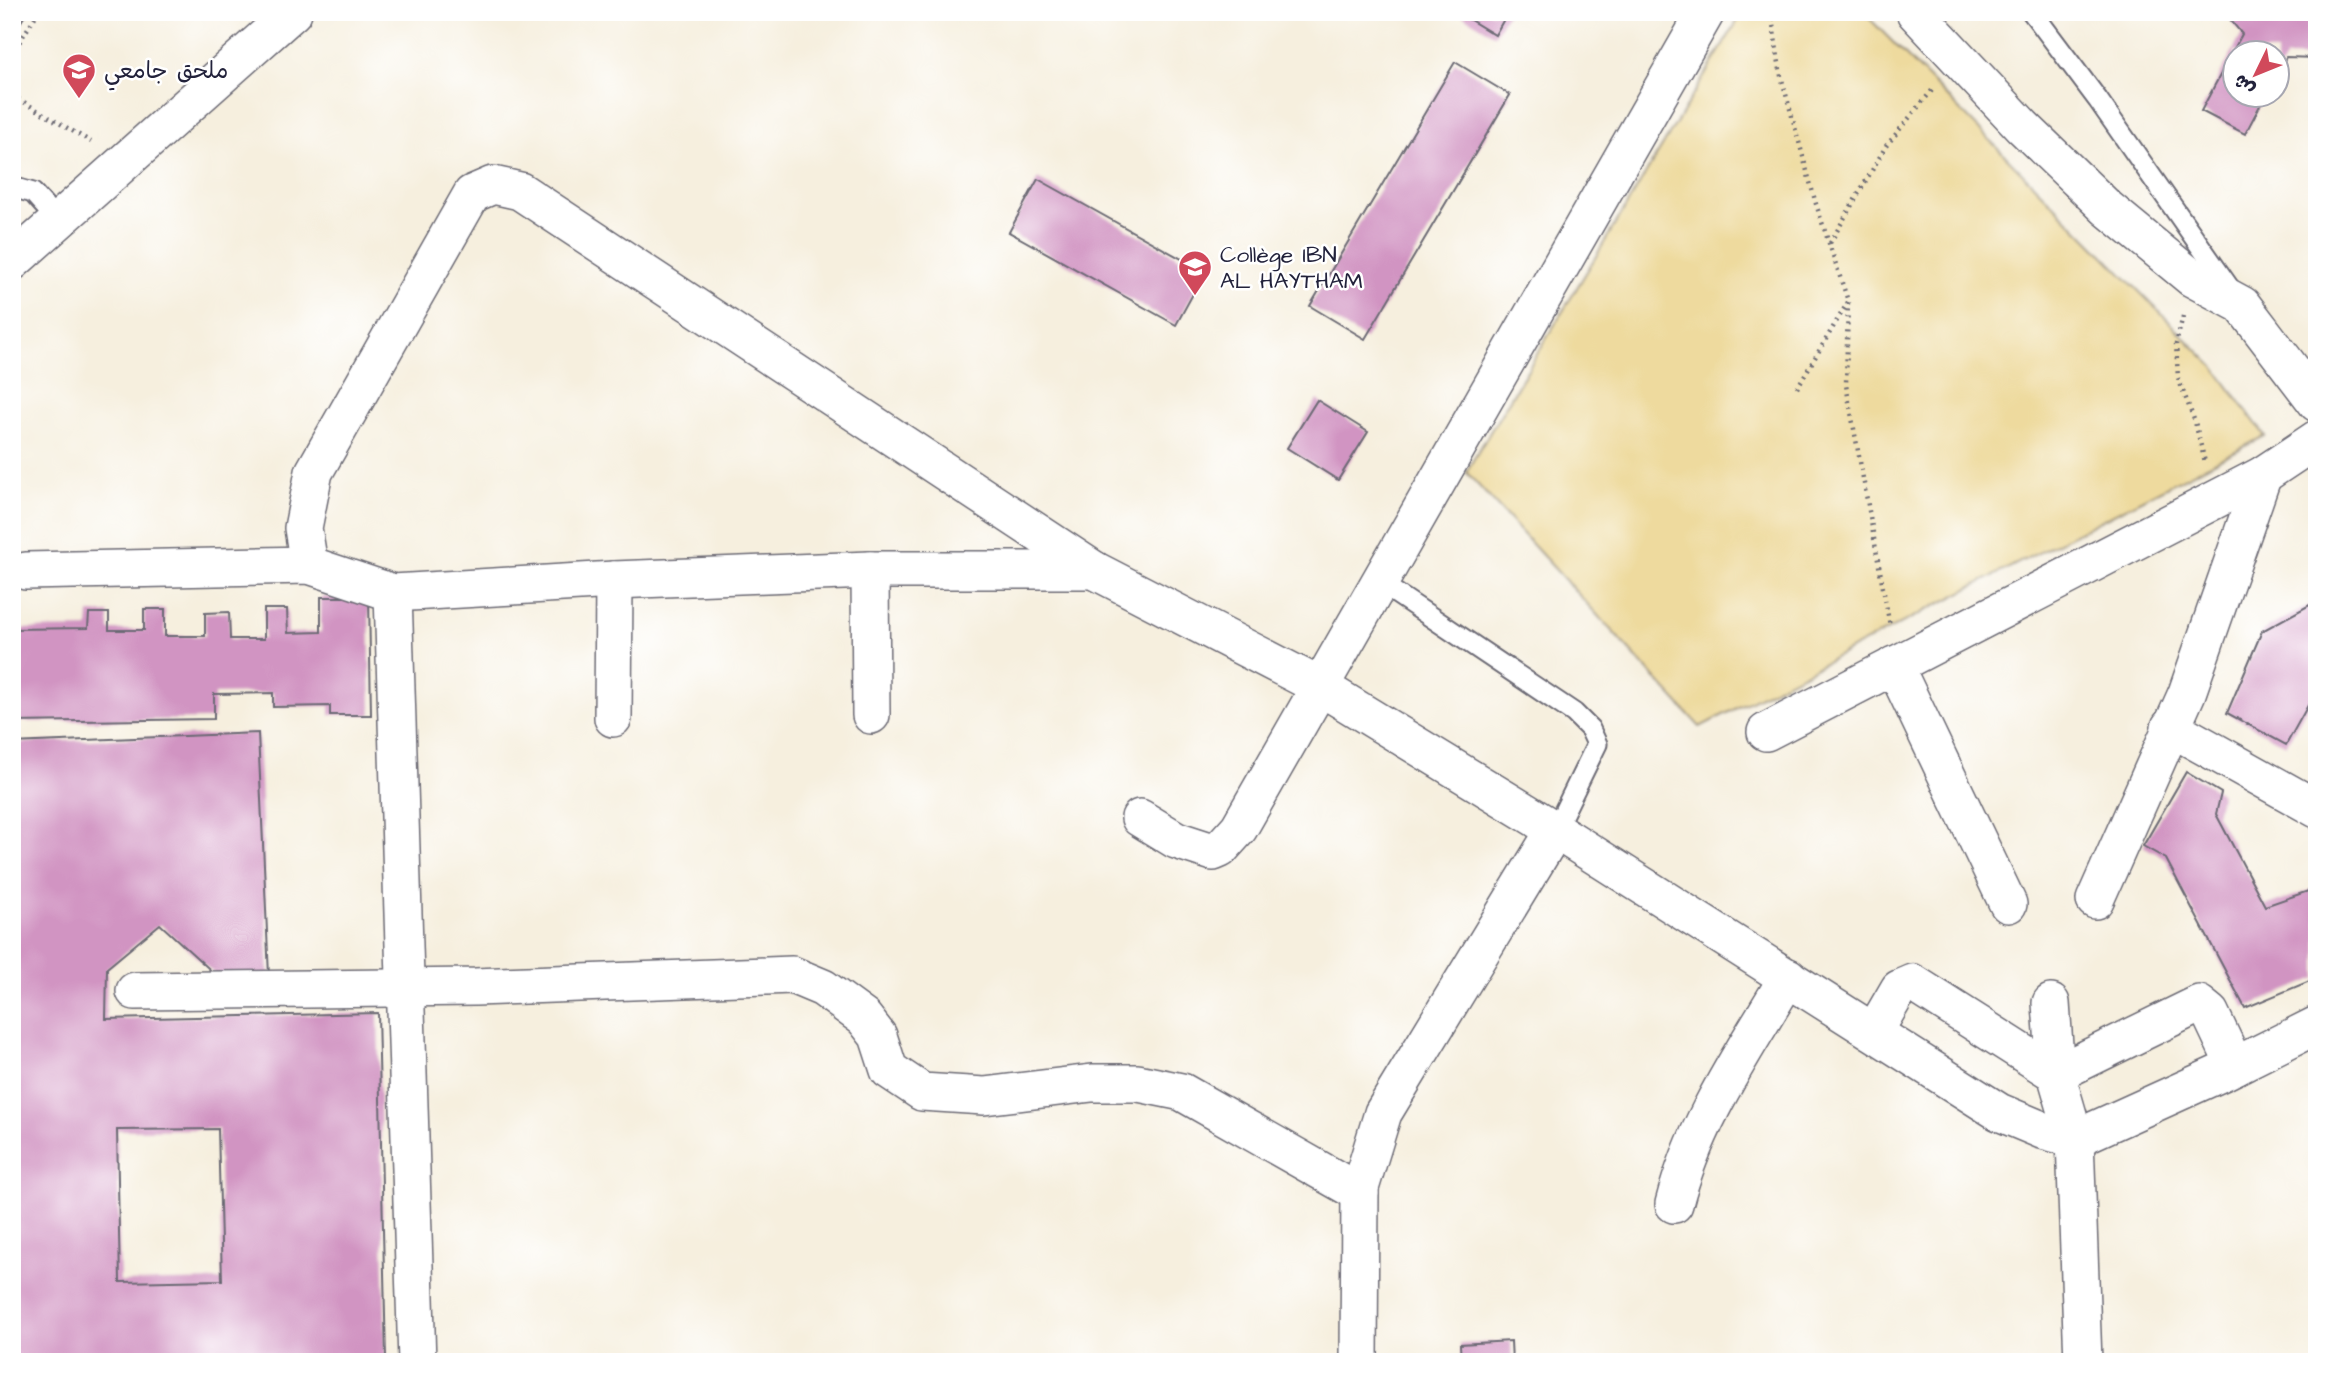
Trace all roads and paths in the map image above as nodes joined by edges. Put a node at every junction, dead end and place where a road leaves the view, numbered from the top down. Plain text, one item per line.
1 (38, 12) edge
2 (293, 12) edge
3 (1706, 12) edge
4 (1771, 12) edge
5 (1915, 12) edge
6 (2032, 12) edge
7 (12, 54) edge
8 (1958, 56) junction
9 (12, 95) edge
10 (125, 162) junction
11 (12, 187) edge
12 (58, 221) junction
13 (1830, 244) junction
14 (12, 262) edge
15 (2192, 278) junction
16 (1848, 301) junction
17 (2242, 305) junction
18 (1797, 388) dead end
19 (2317, 403) edge
20 (2317, 439) edge
21 (2263, 475) junction
22 (2215, 500) junction
23 (309, 565) junction
24 (26, 570) dead end
25 (870, 570) junction
26 (1094, 570) junction
27 (614, 580) junction
28 (1379, 582) junction
29 (393, 593) junction
30 (1895, 665) junction
31 (1320, 686) junction
32 (871, 715) dead end
33 (613, 718) dead end
34 (2170, 727) junction
35 (1766, 732) dead end
36 (2317, 809) edge
37 (1140, 817) dead end
38 (1555, 830) junction
39 (2095, 900) dead end
40 (2008, 904) dead end
41 (1788, 977) junction
42 (406, 988) junction
43 (135, 990) dead end
44 (2051, 1003) dead end
45 (2317, 1025) edge
46 (1874, 1032) junction
47 (2235, 1066) junction
48 (2056, 1074) junction
49 (2076, 1139) junction
50 (1360, 1193) junction
51 (1674, 1204) dead end
52 (417, 1362) edge
53 (1359, 1362) edge
54 (2083, 1362) edge

1 - 7 path
2 - 10 street
3 - 28 street
4 - 13 path
5 - 8 street
6 - 17 lane
8 - 13 path
8 - 15 street
9 - 10 path
10 - 12 street
11 - 12 lane
12 - 14 street
13 - 16 path
15 - 17 street
15 - 22 path
16 - 18 path
16 - 30 path
17 - 19 street
20 - 21 street
21 - 22 street
21 - 34 street
22 - 30 street
23 - 24 street
23 - 26 street
23 - 29 street
25 - 26 street
25 - 27 street
25 - 32 street
26 - 31 street
27 - 29 street
27 - 33 street
28 - 31 street
28 - 38 lane
29 - 42 street
30 - 35 street
30 - 40 street
31 - 37 street
31 - 38 street
34 - 36 street
34 - 39 street
38 - 41 street
38 - 50 street
41 - 46 street
41 - 51 street
42 - 43 street
42 - 50 street
42 - 52 street
44 - 48 street
45 - 47 street
46 - 48 street
46 - 49 street
47 - 48 street
47 - 49 street
48 - 49 street
49 - 54 street
50 - 53 street

